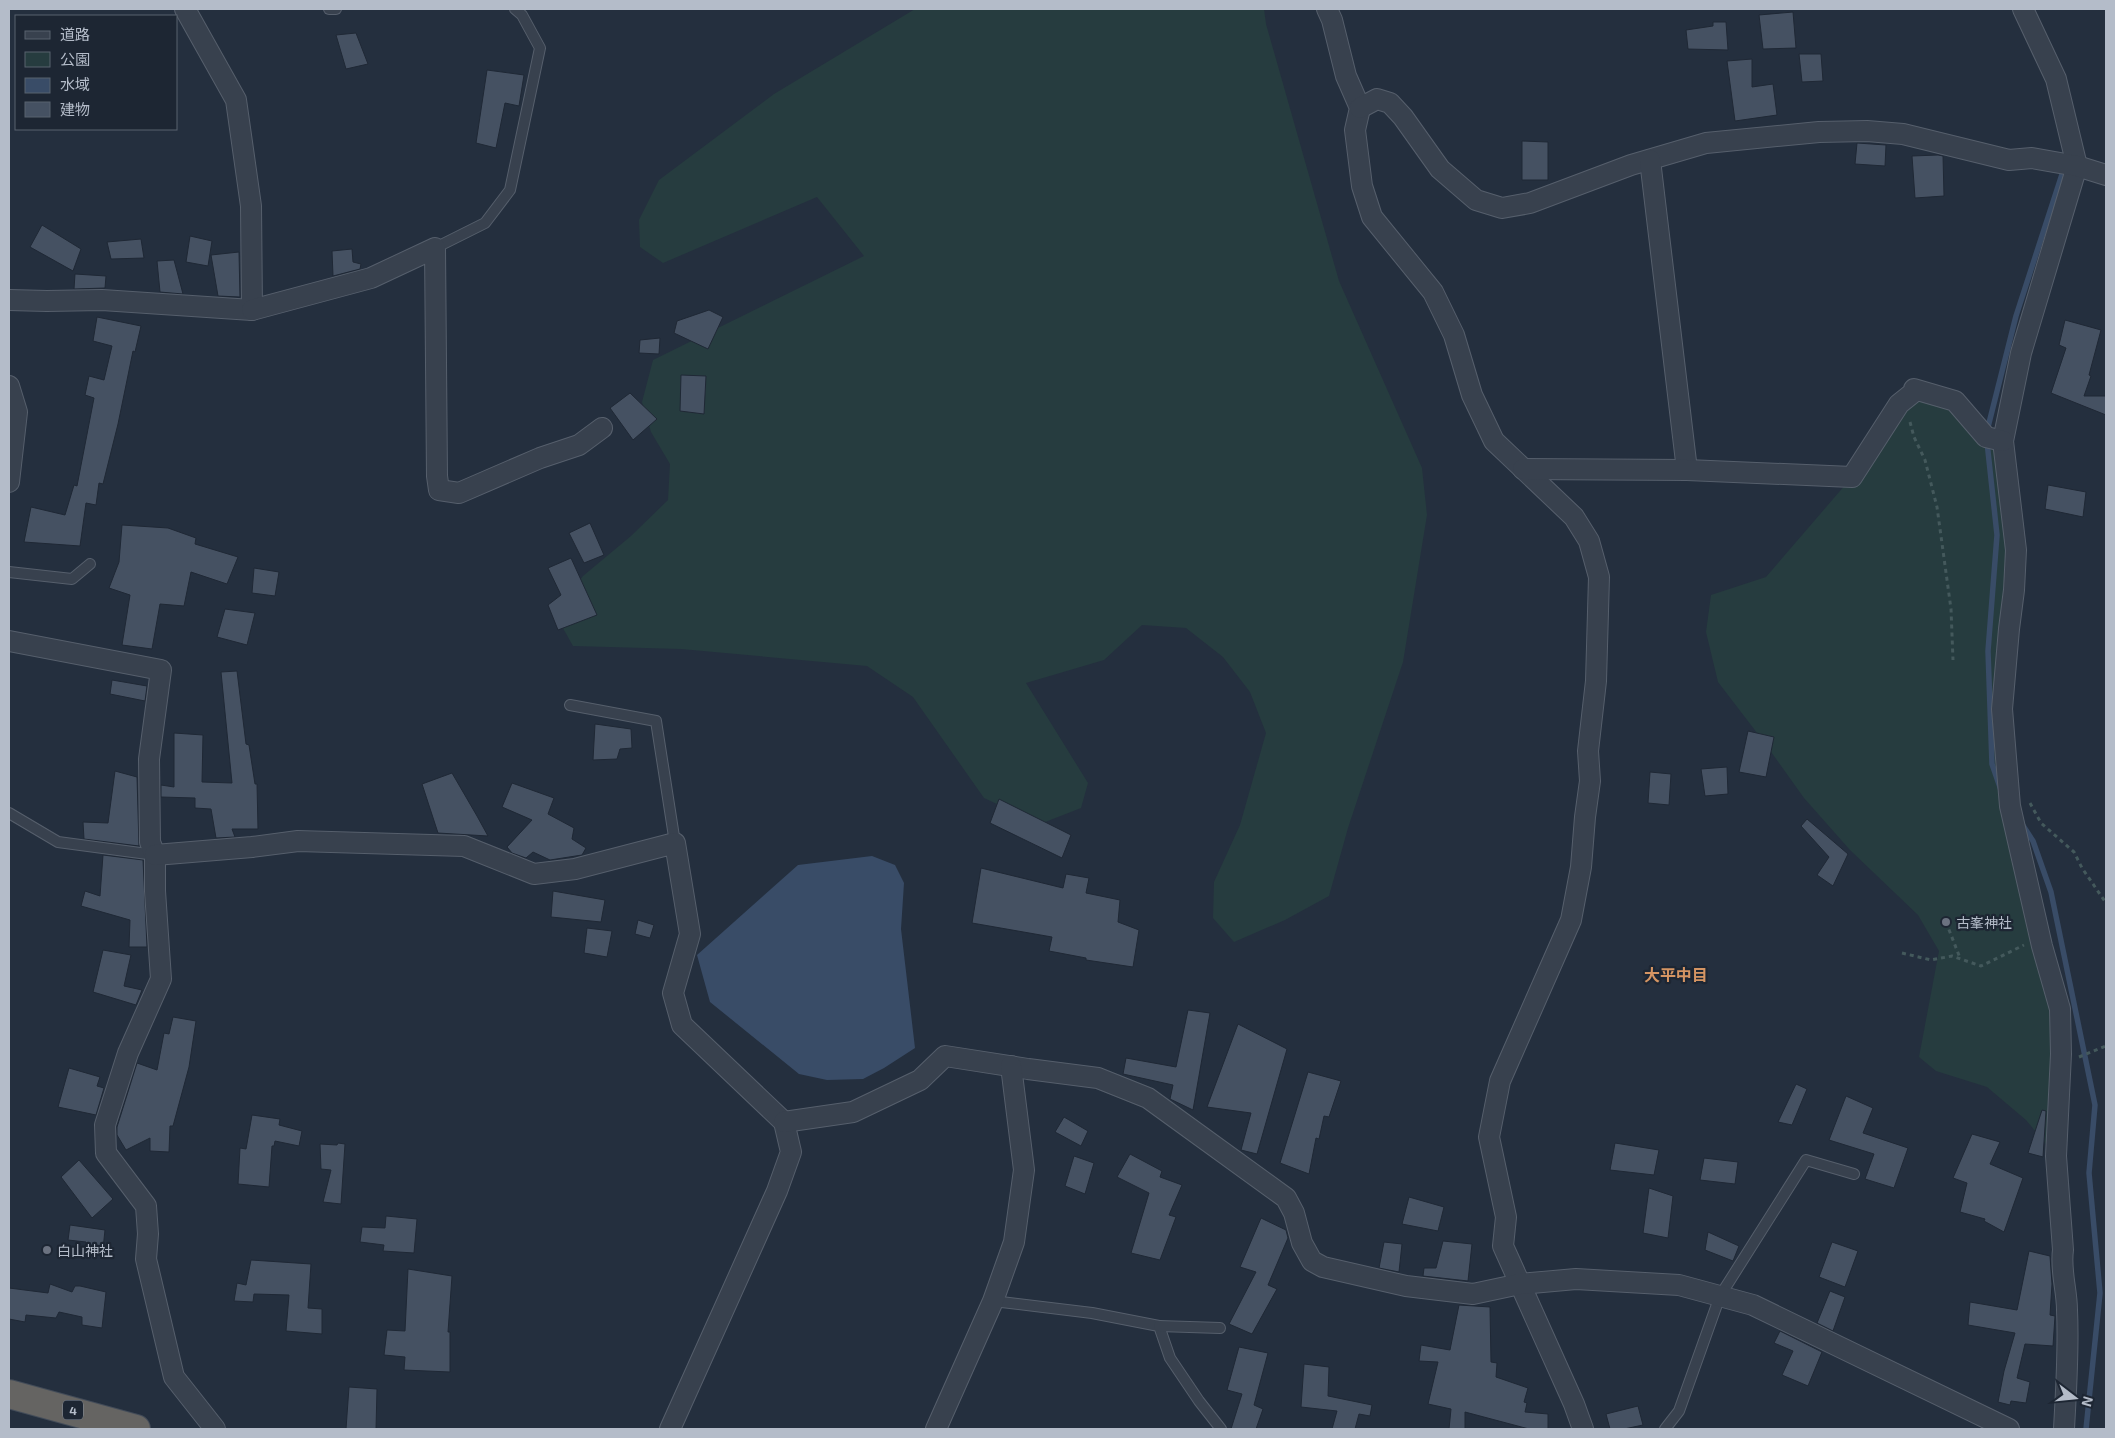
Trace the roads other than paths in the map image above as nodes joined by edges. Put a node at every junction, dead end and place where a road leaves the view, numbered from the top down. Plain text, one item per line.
1 (185, 9) edge
2 (329, 9) edge
3 (336, 9) edge
4 (515, 9) edge
5 (1327, 9) edge
6 (2023, 9) edge
7 (1360, 108) junction
8 (1650, 160) junction
9 (2077, 166) junction
10 (2106, 175) edge
11 (435, 248) junction
12 (9, 300) edge
13 (252, 310) junction
14 (9, 386) edge
15 (602, 428) dead end
16 (2003, 441) junction
17 (1523, 469) junction
18 (1686, 470) junction
19 (9, 482) edge
20 (90, 564) dead end
21 (9, 572) edge
22 (9, 640) edge
23 (570, 705) dead end
24 (9, 813) edge
25 (675, 843) junction
26 (155, 855) junction
27 (1011, 1066) junction
28 (784, 1122) junction
29 (1854, 1174) dead end
30 (1520, 1284) junction
31 (1720, 1296) junction
32 (993, 1301) junction
33 (1159, 1326) junction
34 (1220, 1328) dead end
35 (9, 1394) edge
36 (136, 1429) edge
37 (215, 1429) edge
38 (670, 1429) edge
39 (936, 1429) edge
40 (1222, 1429) edge
41 (1583, 1429) edge
42 (1665, 1429) edge
43 (2009, 1429) edge
44 (2064, 1429) edge

1 - 13 street
2 - 3 lane
4 - 11 lane
5 - 7 street
6 - 9 street
7 - 8 street
7 - 17 street
8 - 9 street
8 - 18 street
9 - 10 street
9 - 16 street
11 - 13 street
11 - 15 street
12 - 13 street
14 - 19 street
16 - 18 street
16 - 44 street
17 - 18 street
17 - 30 street
20 - 21 lane
22 - 26 street
23 - 25 lane
24 - 26 lane
25 - 26 street
25 - 28 street
26 - 37 street
27 - 28 street
27 - 30 street
27 - 32 street
28 - 38 street
29 - 31 lane
30 - 31 street
30 - 41 street
31 - 42 lane
31 - 43 street
32 - 33 lane
32 - 39 street
33 - 34 lane
33 - 40 lane
35 - 36 highway, 4

